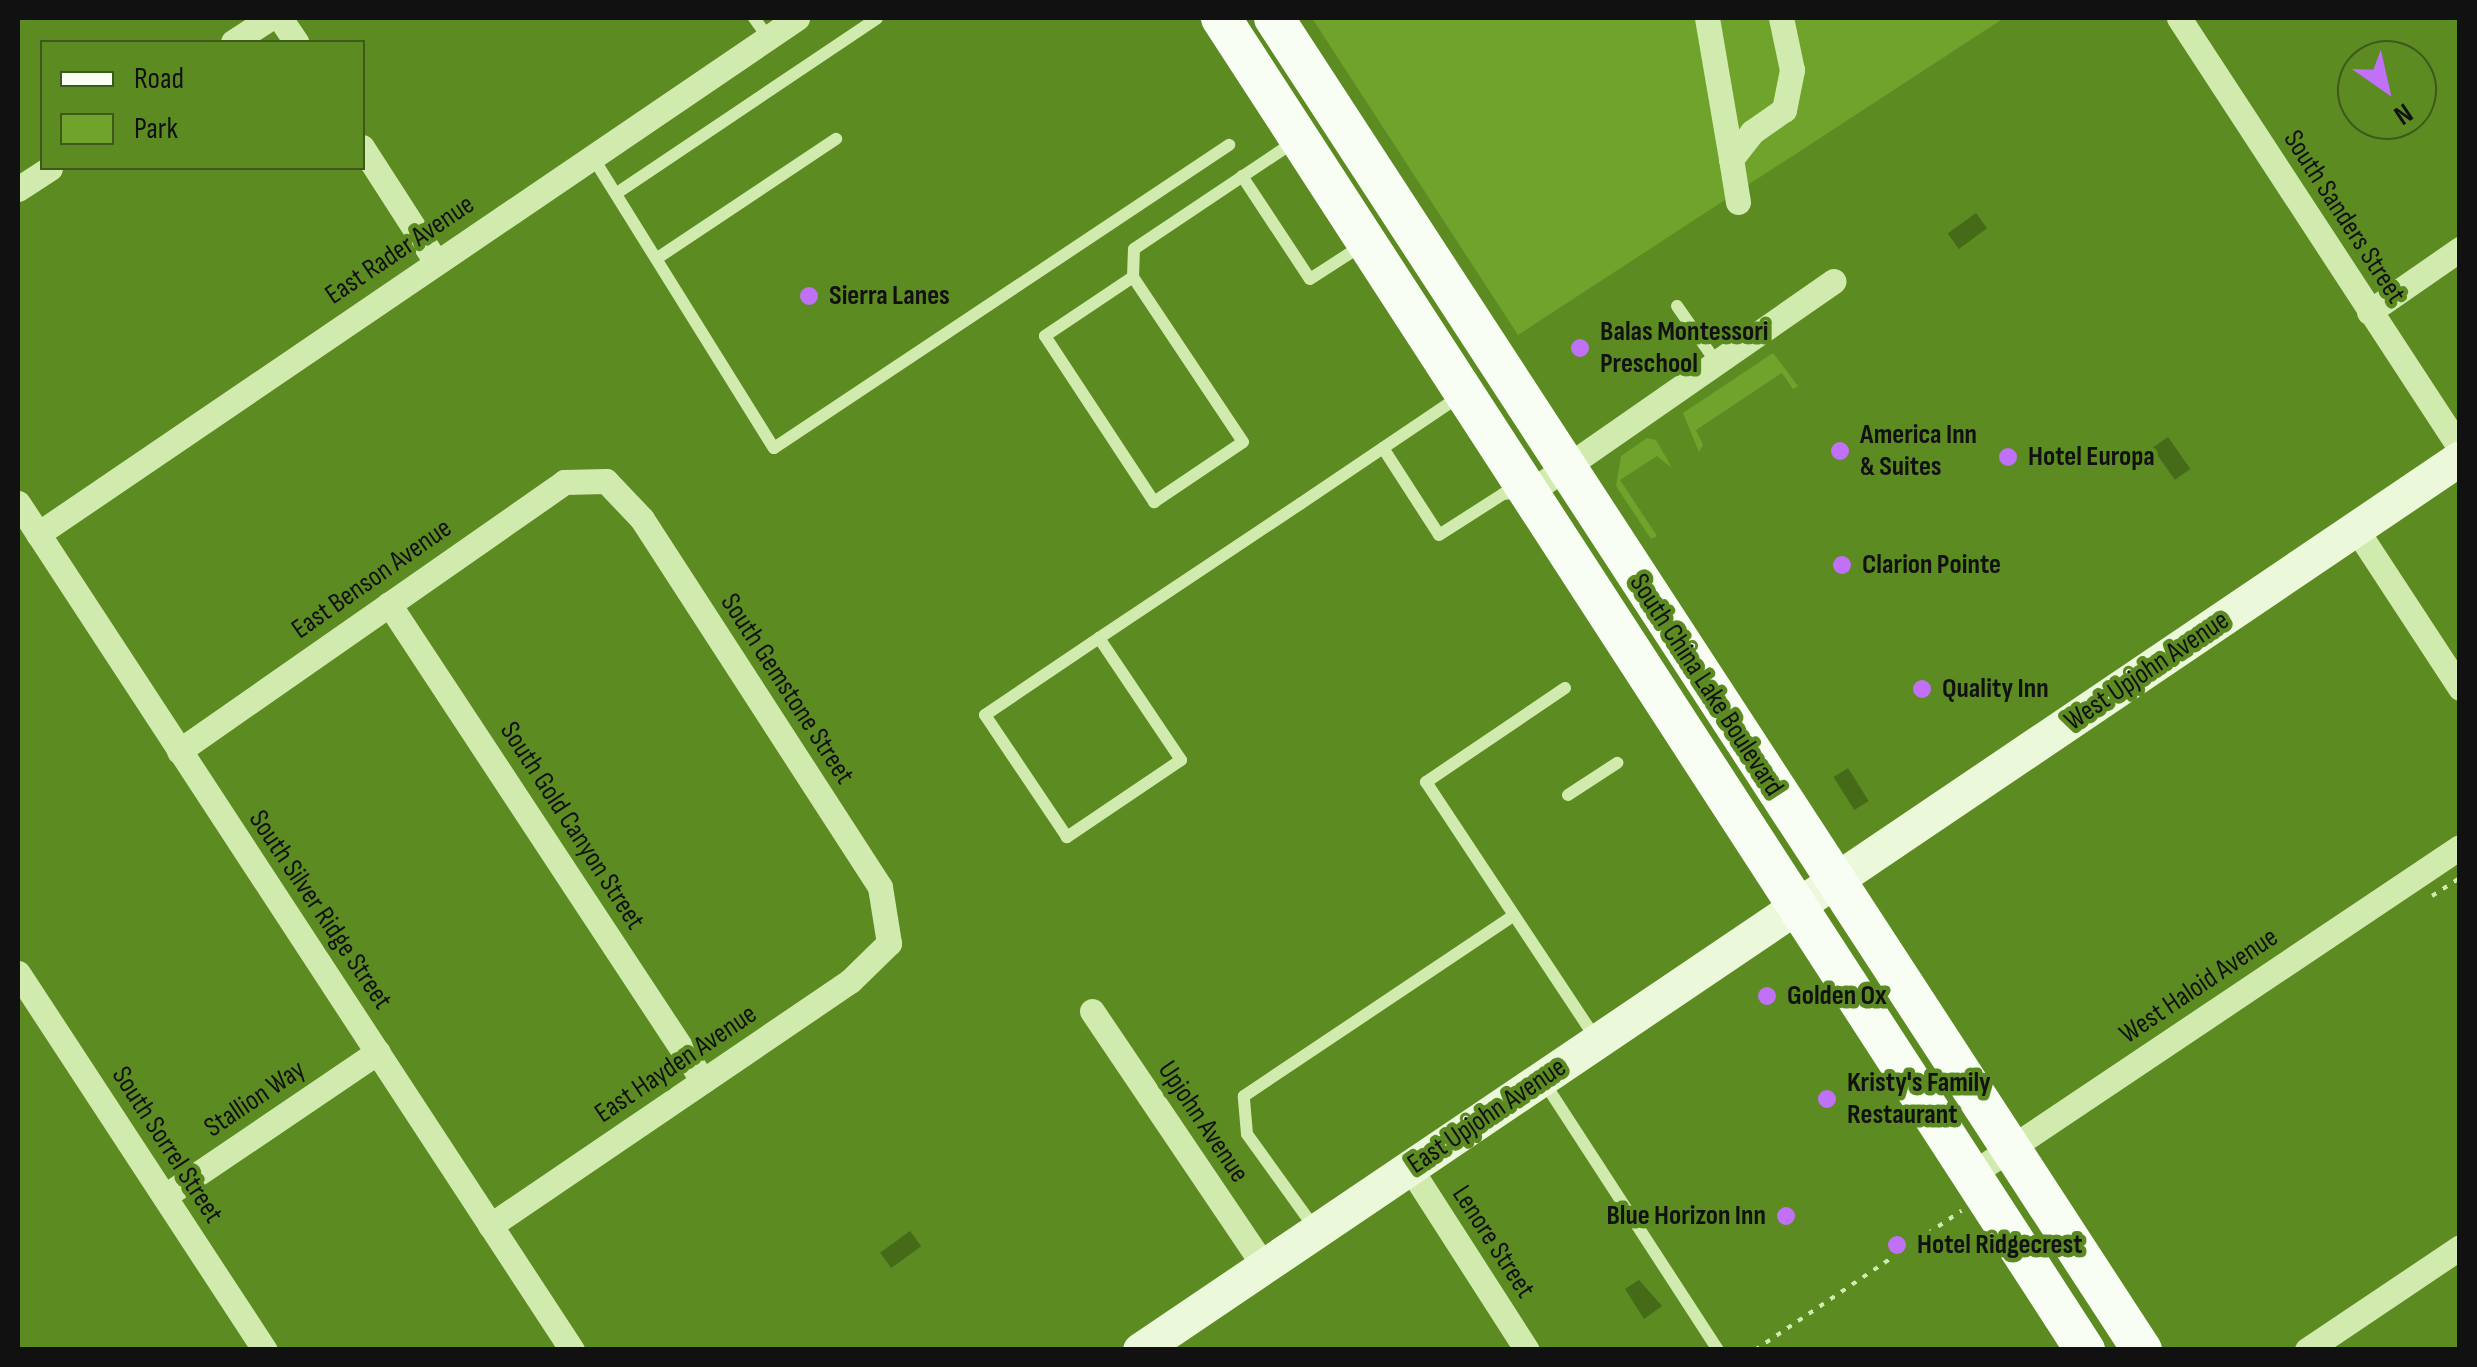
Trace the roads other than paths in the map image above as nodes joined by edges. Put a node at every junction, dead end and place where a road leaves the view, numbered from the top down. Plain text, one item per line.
1 (270, 18) edge
2 (280, 18) edge
3 (797, 18) edge
4 (877, 18) edge
5 (1221, 18) edge
6 (1274, 18) edge
7 (1707, 18) edge
8 (1781, 18) edge
9 (2179, 18) edge
10 (761, 27) edge
11 (236, 40) edge
12 (295, 40) edge
13 (1300, 138) junction
14 (836, 139) dead end
15 (1229, 146) dead end
16 (365, 152) edge
17 (592, 156) junction
18 (1731, 159) junction
19 (45, 170) edge
20 (1242, 176) junction
21 (20, 181) edge
22 (617, 194) junction
23 (1738, 202) dead end
24 (1369, 241) junction
25 (2460, 250) edge
26 (659, 257) junction
27 (436, 262) junction
28 (1133, 278) junction
29 (1834, 280) dead end
30 (1677, 306) dead end
31 (2370, 312) junction
32 (1716, 362) junction
33 (1469, 390) junction
34 (1383, 448) junction
35 (2460, 448) edge
36 (2460, 458) edge
37 (1548, 479) junction
38 (606, 480) joint
39 (18, 503) edge
40 (2356, 528) junction
41 (38, 534) junction
42 (390, 604) junction
43 (1100, 638) junction
44 (1565, 688) dead end
45 (2460, 688) edge
46 (179, 751) junction
47 (1617, 763) dead end
48 (1568, 795) dead end
49 (2460, 847) edge
50 (1834, 882) junction
51 (1798, 906) junction
52 (1510, 918) junction
53 (889, 943) joint
54 (18, 974) edge
55 (1092, 1012) dead end
56 (1598, 1041) junction
57 (378, 1052) junction
58 (1542, 1079) junction
59 (704, 1081) junction
60 (2012, 1148) junction
61 (1410, 1168) junction
62 (1979, 1185) junction
63 (165, 1196) junction
64 (490, 1226) junction
65 (1316, 1230) junction
66 (2460, 1247) edge
67 (1264, 1266) junction
68 (1144, 1348) edge
69 (265, 1350) edge
70 (572, 1350) edge
71 (1527, 1350) edge
72 (1718, 1350) edge
73 (2085, 1350) edge
74 (2142, 1350) edge
75 (2307, 1350) edge

1 - 11 street
2 - 12 street
3 - 10 street, East Rader Avenue
4 - 22 lane
5 - 13 main road, South China Lake Boulevard
6 - 37 main road, South China Lake Boulevard
7 - 18 street
8 - 18 street
9 - 31 street, South Sanders Street
10 - 17 street, East Rader Avenue
13 - 20 lane
13 - 24 main road, South China Lake Boulevard
14 - 26 lane
15 - 26 lane
16 - 27 street
17 - 22 lane
17 - 27 street, East Rader Avenue
18 - 23 street
19 - 21 street
20 - 24 lane
20 - 28 lane
22 - 26 lane
24 - 33 main road, South China Lake Boulevard
25 - 31 street
27 - 41 street, East Rader Avenue
28 - 28 lane
29 - 32 street
30 - 32 lane
31 - 35 street, South Sanders Street
32 - 37 street
33 - 34 lane
33 - 37 main road, South China Lake Boulevard
34 - 37 lane
34 - 43 lane
36 - 40 street, West Upjohn Avenue
37 - 50 main road, South China Lake Boulevard
37 - 51 main road, South China Lake Boulevard
38 - 42 street, East Benson Avenue
38 - 53 street, South Gemstone Street
39 - 41 street, South Silver Ridge Street
40 - 45 street
40 - 50 street, West Upjohn Avenue
41 - 46 street, South Silver Ridge Street
42 - 46 street, East Benson Avenue
42 - 59 street, South Gold Canyon Street
43 - 43 lane
44 - 52 lane
46 - 57 street, South Silver Ridge Street
47 - 48 lane
49 - 60 street, West Haloid Avenue
50 - 51 street, East Upjohn Avenue
50 - 60 main road, South China Lake Boulevard
51 - 56 street, East Upjohn Avenue
51 - 62 main road, South China Lake Boulevard
52 - 56 lane
52 - 65 lane
53 - 59 street, East Hayden Avenue
54 - 63 street, South Sorrel Street
55 - 67 street, Upjohn Avenue
56 - 58 street, East Upjohn Avenue
57 - 63 street, Stallion Way
57 - 64 street, South Silver Ridge Street
58 - 61 street, East Upjohn Avenue
58 - 72 lane
59 - 64 street, East Hayden Avenue
60 - 62 street, West Haloid Avenue
60 - 74 main road, South China Lake Boulevard
61 - 65 street, East Upjohn Avenue
61 - 71 street, Lenore Street
62 - 73 main road, South China Lake Boulevard
63 - 69 street, South Sorrel Street
64 - 70 street, South Silver Ridge Street
65 - 67 street, East Upjohn Avenue
66 - 75 street
67 - 68 street, East Upjohn Avenue

